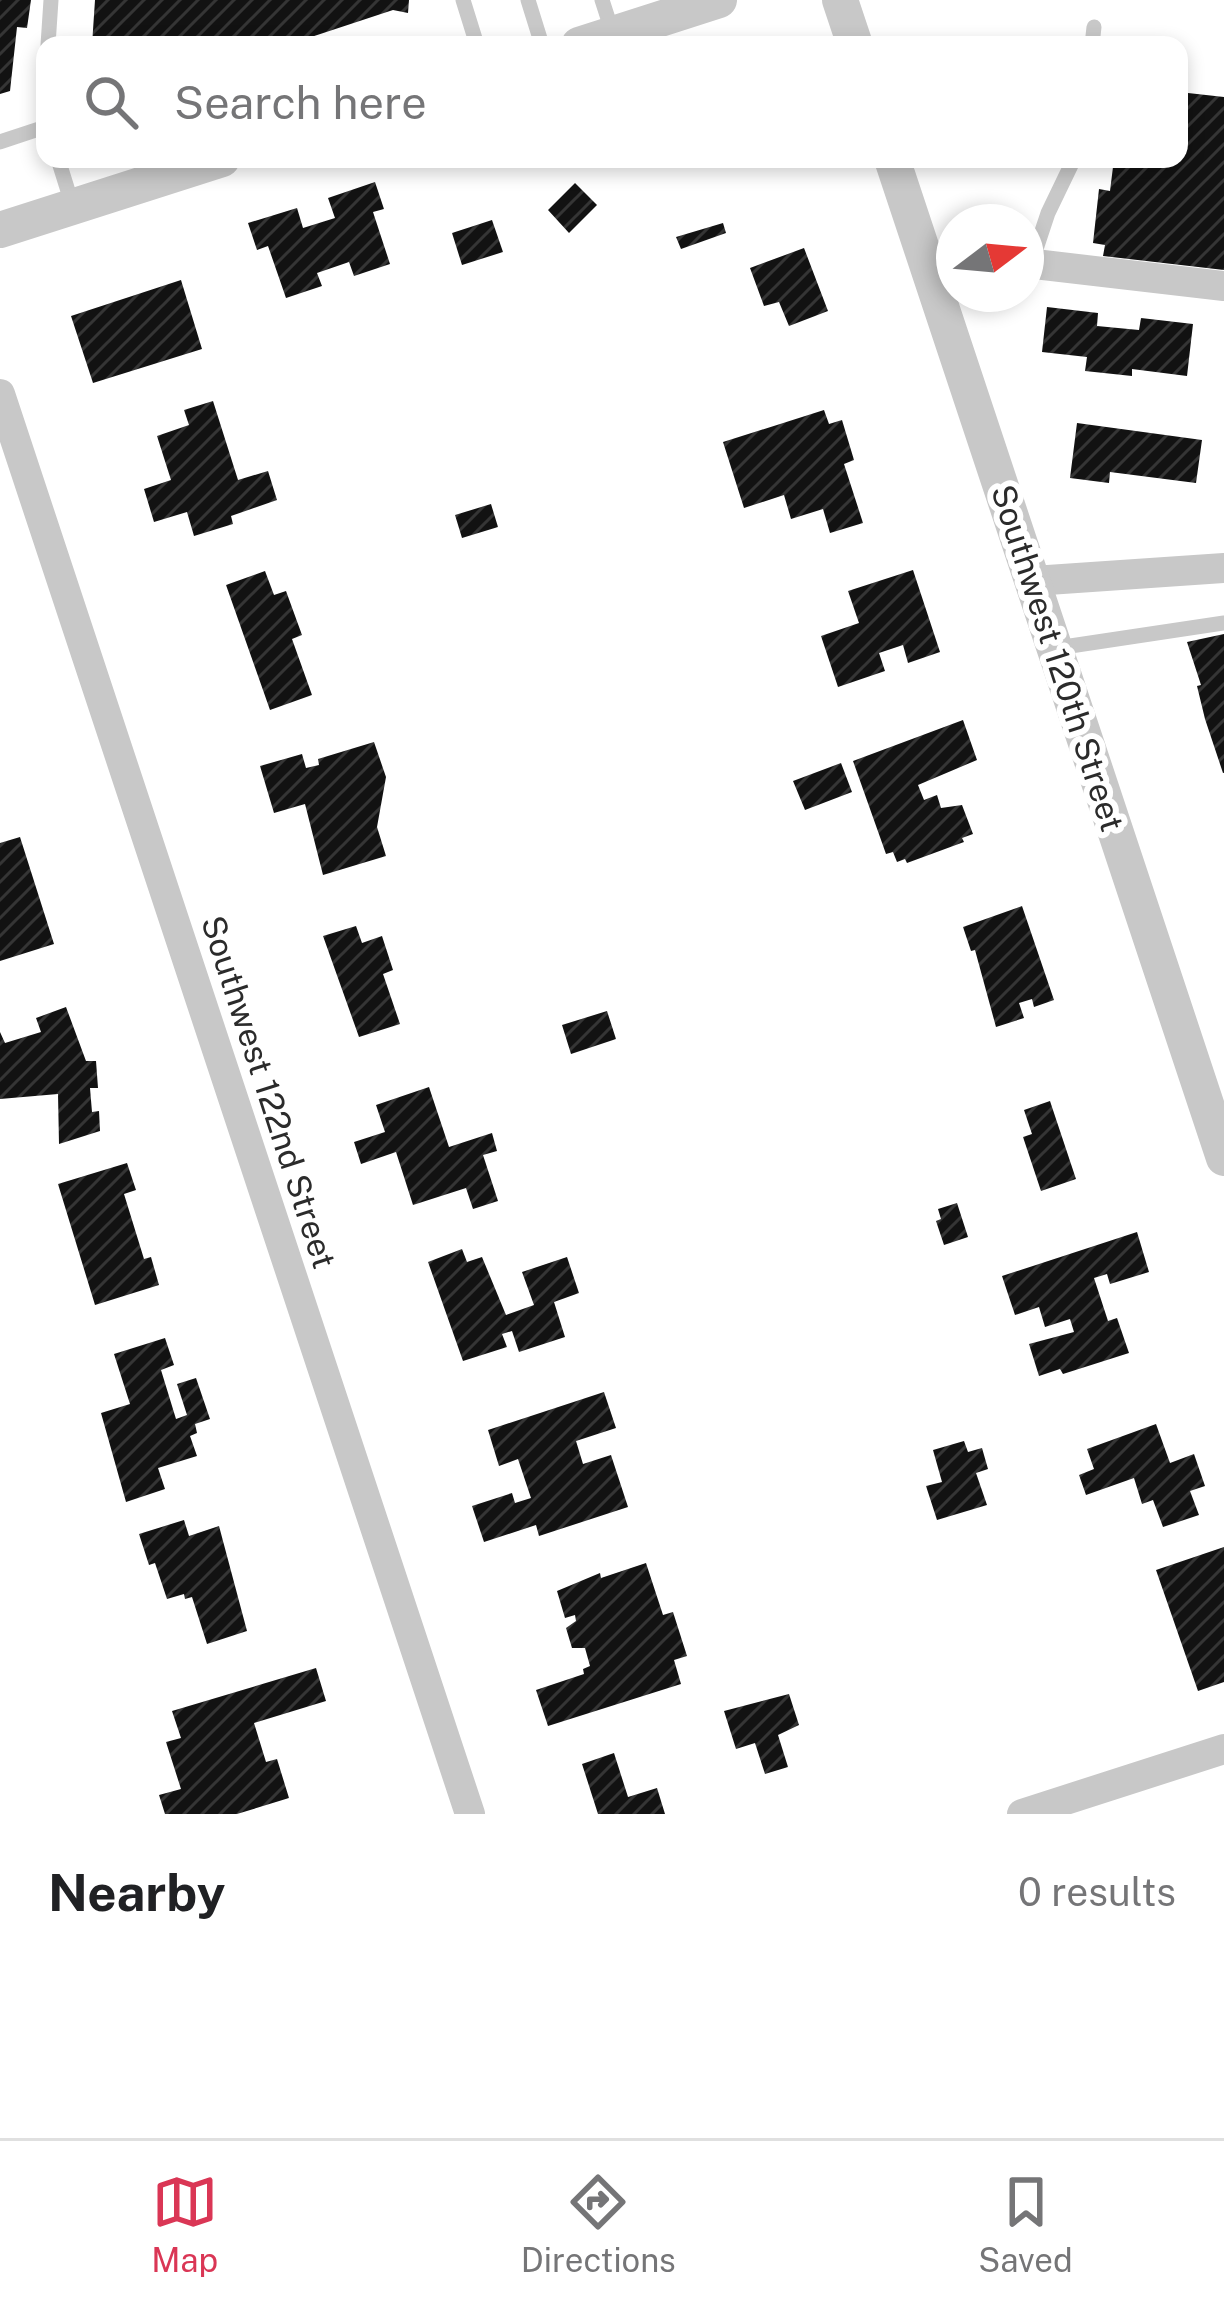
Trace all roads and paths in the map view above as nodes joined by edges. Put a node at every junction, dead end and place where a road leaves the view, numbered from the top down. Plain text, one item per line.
1 (51, 0) edge
2 (464, 0) edge
3 (528, 0) edge
4 (718, 0) edge
5 (840, 0) edge
6 (598, 26) edge
7 (1094, 27) dead end
8 (49, 36) edge
9 (474, 36) edge
10 (539, 36) edge
11 (852, 36) edge
12 (1093, 36) edge
13 (36, 130) edge
14 (0, 142) edge
15 (61, 168) edge
16 (193, 168) edge
17 (896, 168) edge
18 (1070, 168) edge
19 (73, 207) junction
20 (1044, 224) edge
21 (0, 230) edge
22 (936, 254) edge
23 (1044, 266) edge
24 (1224, 286) edge
25 (954, 312) edge
26 (0, 394) edge
27 (1224, 568) edge
28 (1033, 581) junction
29 (1224, 623) edge
30 (1054, 649) junction
31 (1224, 1158) edge
32 (1224, 1749) edge
33 (470, 1814) edge
34 (1022, 1814) edge

1 - 8 lane
2 - 9 lane
3 - 10 lane
4 - 6 street
5 - 11 street
7 - 12 lane
13 - 14 lane
15 - 19 lane
16 - 19 street
17 - 22 street, Southwest 120th Street
18 - 20 lane
19 - 21 street
23 - 24 street
25 - 28 street, Southwest 120th Street
26 - 33 street, Southwest 122nd Street
27 - 28 street
28 - 30 street, Southwest 120th Street
29 - 30 lane
30 - 31 street, Southwest 120th Street
32 - 34 street

